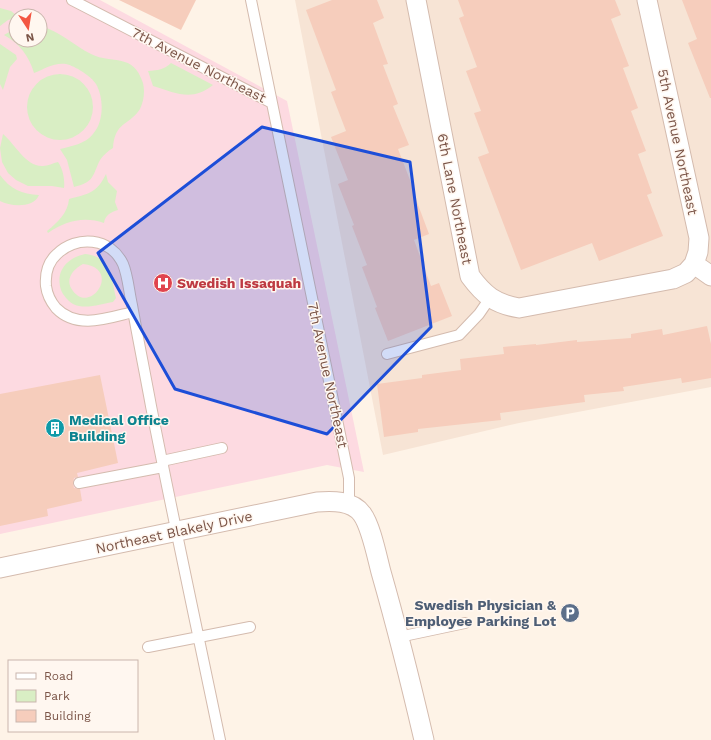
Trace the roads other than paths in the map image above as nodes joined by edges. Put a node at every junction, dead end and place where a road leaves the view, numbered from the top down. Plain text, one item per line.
1 (72, 0) edge
2 (250, 0) edge
3 (416, 0) edge
4 (647, 0) edge
5 (272, 103) junction
6 (694, 264) junction
7 (711, 276) edge
8 (490, 298) junction
9 (133, 312) junction
10 (387, 354) dead end
11 (222, 448) dead end
12 (163, 464) junction
13 (79, 483) dead end
14 (349, 504) junction
15 (176, 531) junction
16 (0, 568) edge
17 (465, 623) dead end
18 (250, 627) dead end
19 (198, 637) junction
20 (399, 637) junction
21 (148, 647) dead end
22 (220, 740) edge
23 (424, 740) edge

1 - 5 lane, 7th Avenue Northeast
2 - 5 lane
3 - 8 street, 6th Lane Northeast
4 - 6 street, 5th Avenue Northeast
5 - 14 lane, 7th Avenue Northeast
6 - 7 street
6 - 8 street, 6th Lane Northeast
8 - 10 lane
9 - 9 lane
9 - 12 lane
11 - 12 lane
12 - 13 lane
12 - 15 lane
14 - 15 street, Northeast Blakely Drive
14 - 20 street
15 - 16 street, Northeast Blakely Drive
15 - 19 lane
17 - 20 lane
18 - 19 lane
19 - 21 lane
19 - 22 lane
20 - 23 street

